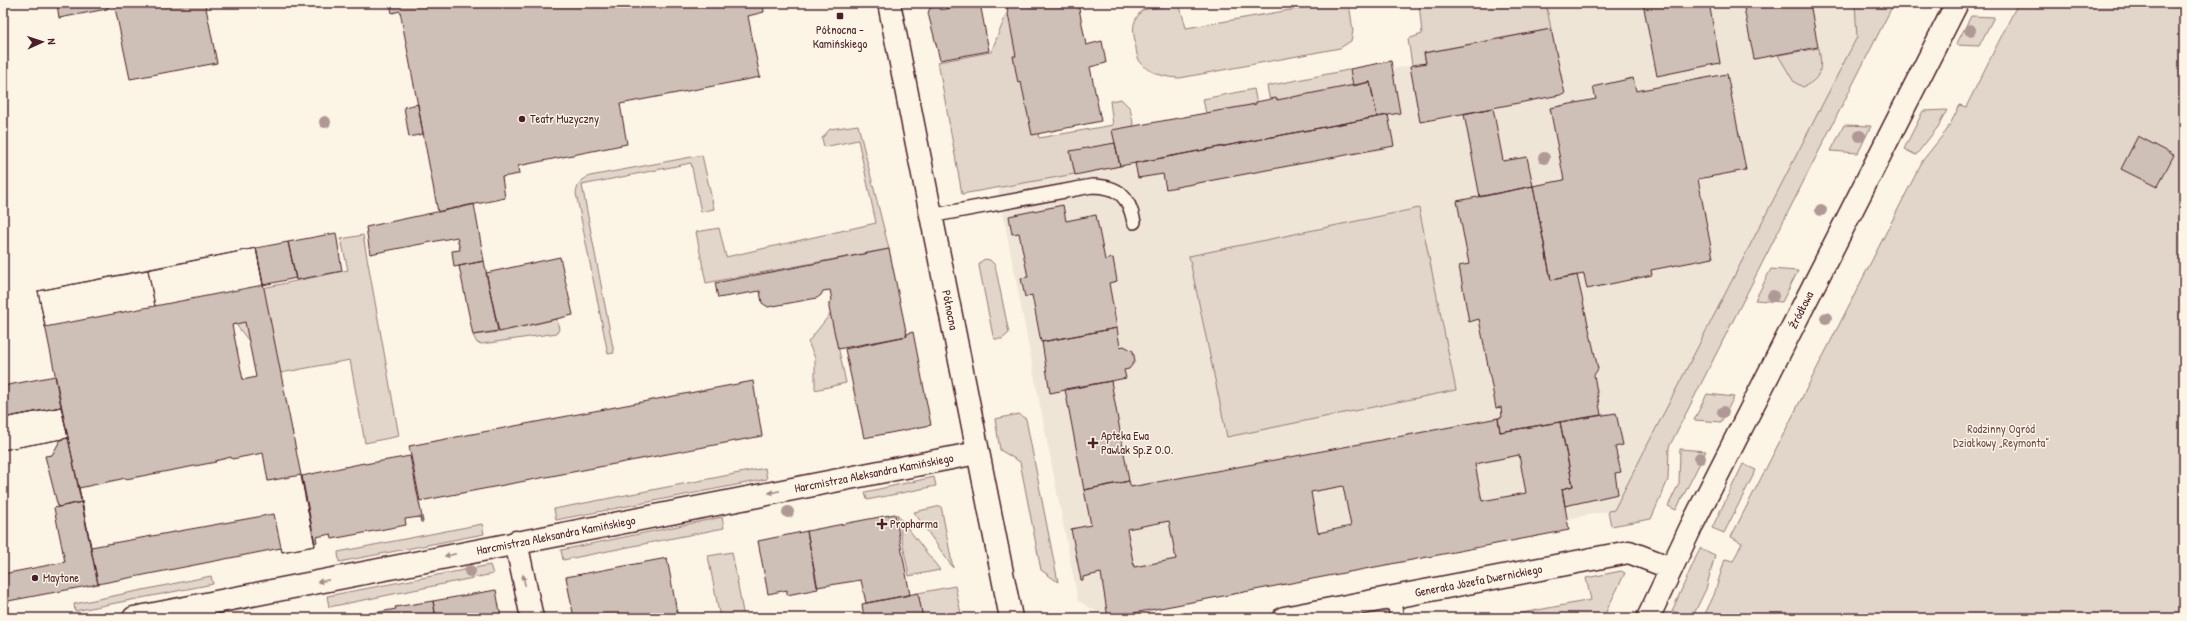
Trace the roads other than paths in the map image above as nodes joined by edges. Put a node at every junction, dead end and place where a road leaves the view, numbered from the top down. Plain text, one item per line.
1 (889, 3) edge
2 (1957, 3) edge
3 (930, 216) junction
4 (1134, 222) dead end
5 (977, 453) junction
6 (516, 542) junction
7 (1671, 568) junction
8 (1395, 608) edge
9 (134, 618) edge
10 (532, 618) edge
11 (1011, 618) edge
12 (1284, 618) edge
13 (1648, 618) edge

1 - 3 street, Północna
2 - 7 street, Źródłowa
3 - 4 lane
3 - 5 street, Północna
5 -> 6 street, Harcmistrza Aleksandra Kamińskiego
5 - 11 street, Północna
6 -> 9 street, Harcmistrza Aleksandra Kamińskiego
10 -> 6 street
7 - 8 street, Generała Józefa Dwernickiego
7 - 13 street, Źródłowa
8 - 12 street, Generała Józefa Dwernickiego

